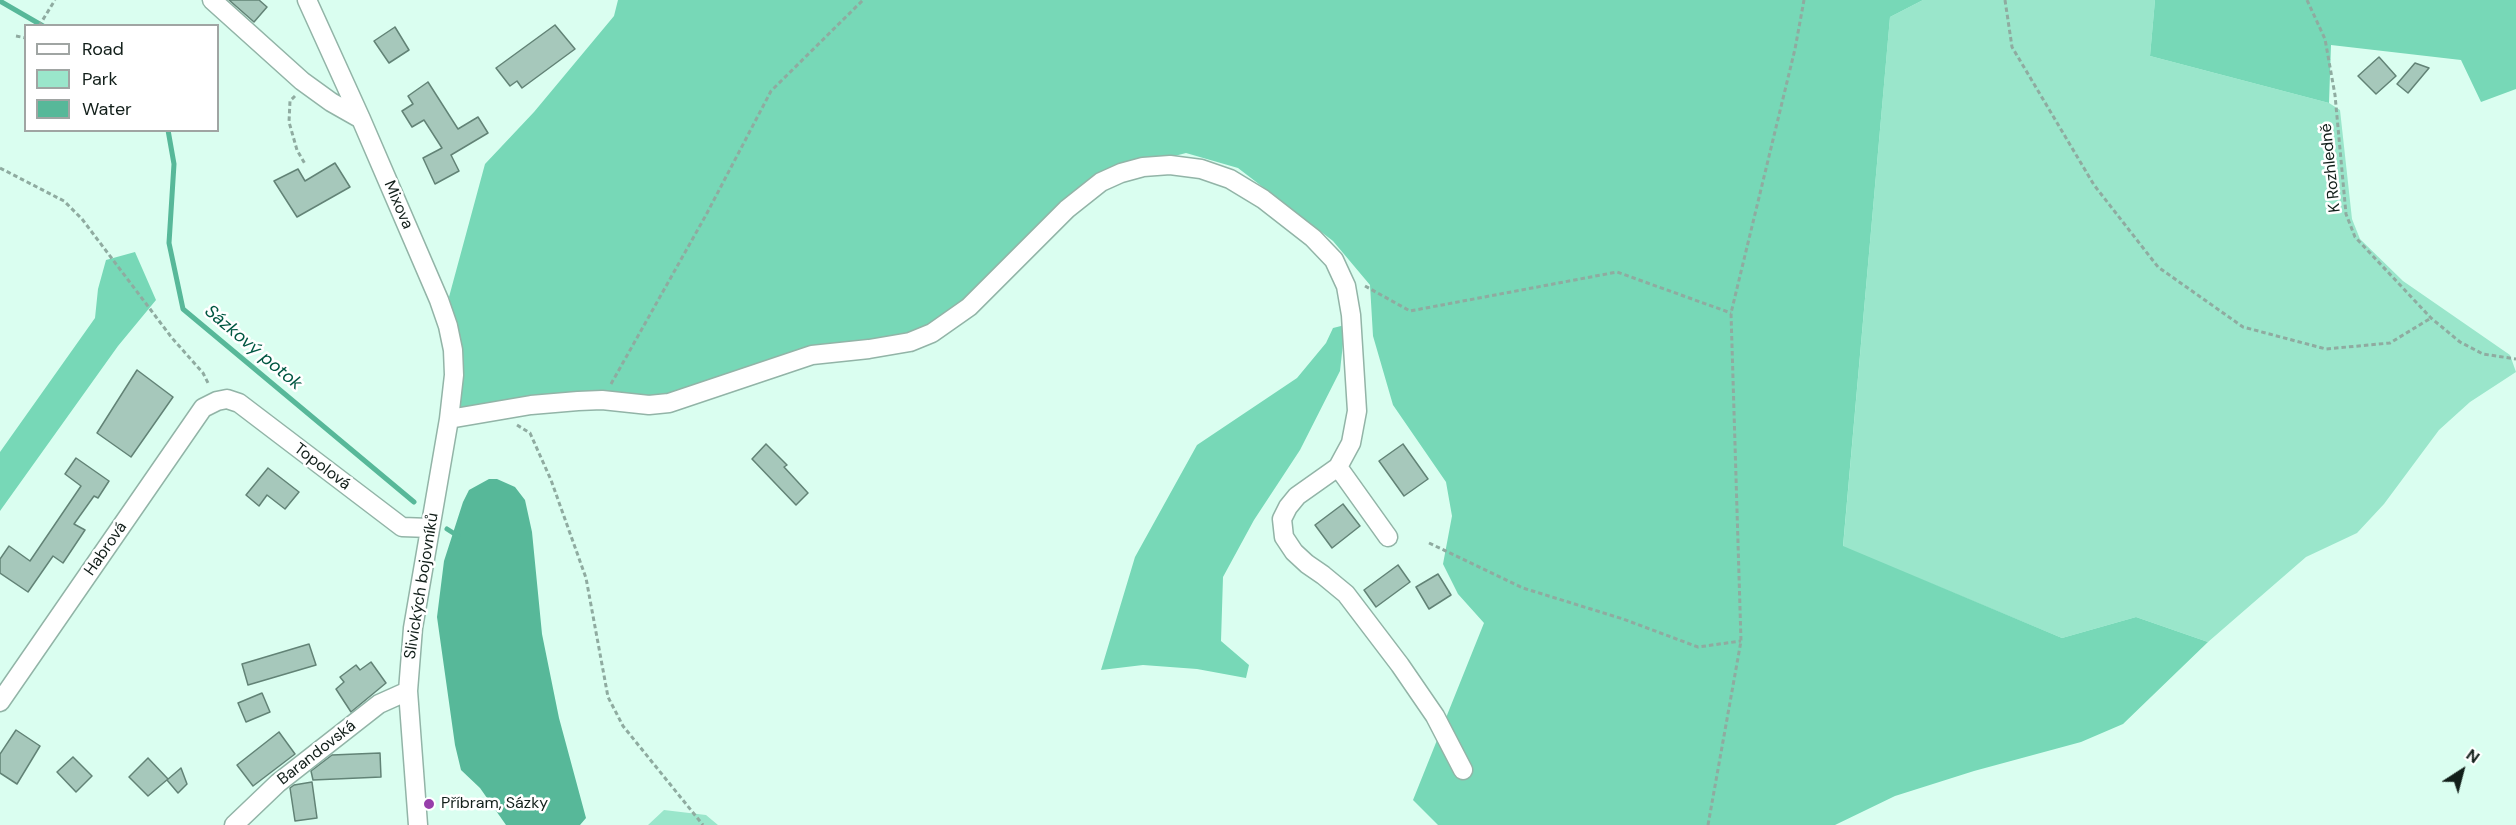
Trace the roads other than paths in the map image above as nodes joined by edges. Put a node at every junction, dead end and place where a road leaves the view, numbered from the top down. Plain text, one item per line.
1 (212, 0) edge
2 (307, 0) edge
3 (361, 118) junction
4 (217, 400) joint
5 (449, 419) junction
6 (1338, 467) junction
7 (430, 528) junction
8 (1389, 537) dead end
9 (408, 690) junction
10 (0, 702) edge
11 (1462, 770) dead end
12 (234, 825) edge
13 (418, 825) edge

1 - 3 street
2 - 3 street, Mixova
3 - 5 street, Mixova
4 - 7 street, Topolová
4 - 10 street, Habrová
5 - 6 street
5 - 7 street, Slivických bojovníků
6 - 8 street
6 - 11 street
7 - 9 street, Slivických bojovníků
9 - 12 street, Barandovská
9 - 13 street, Slivických bojovníků

